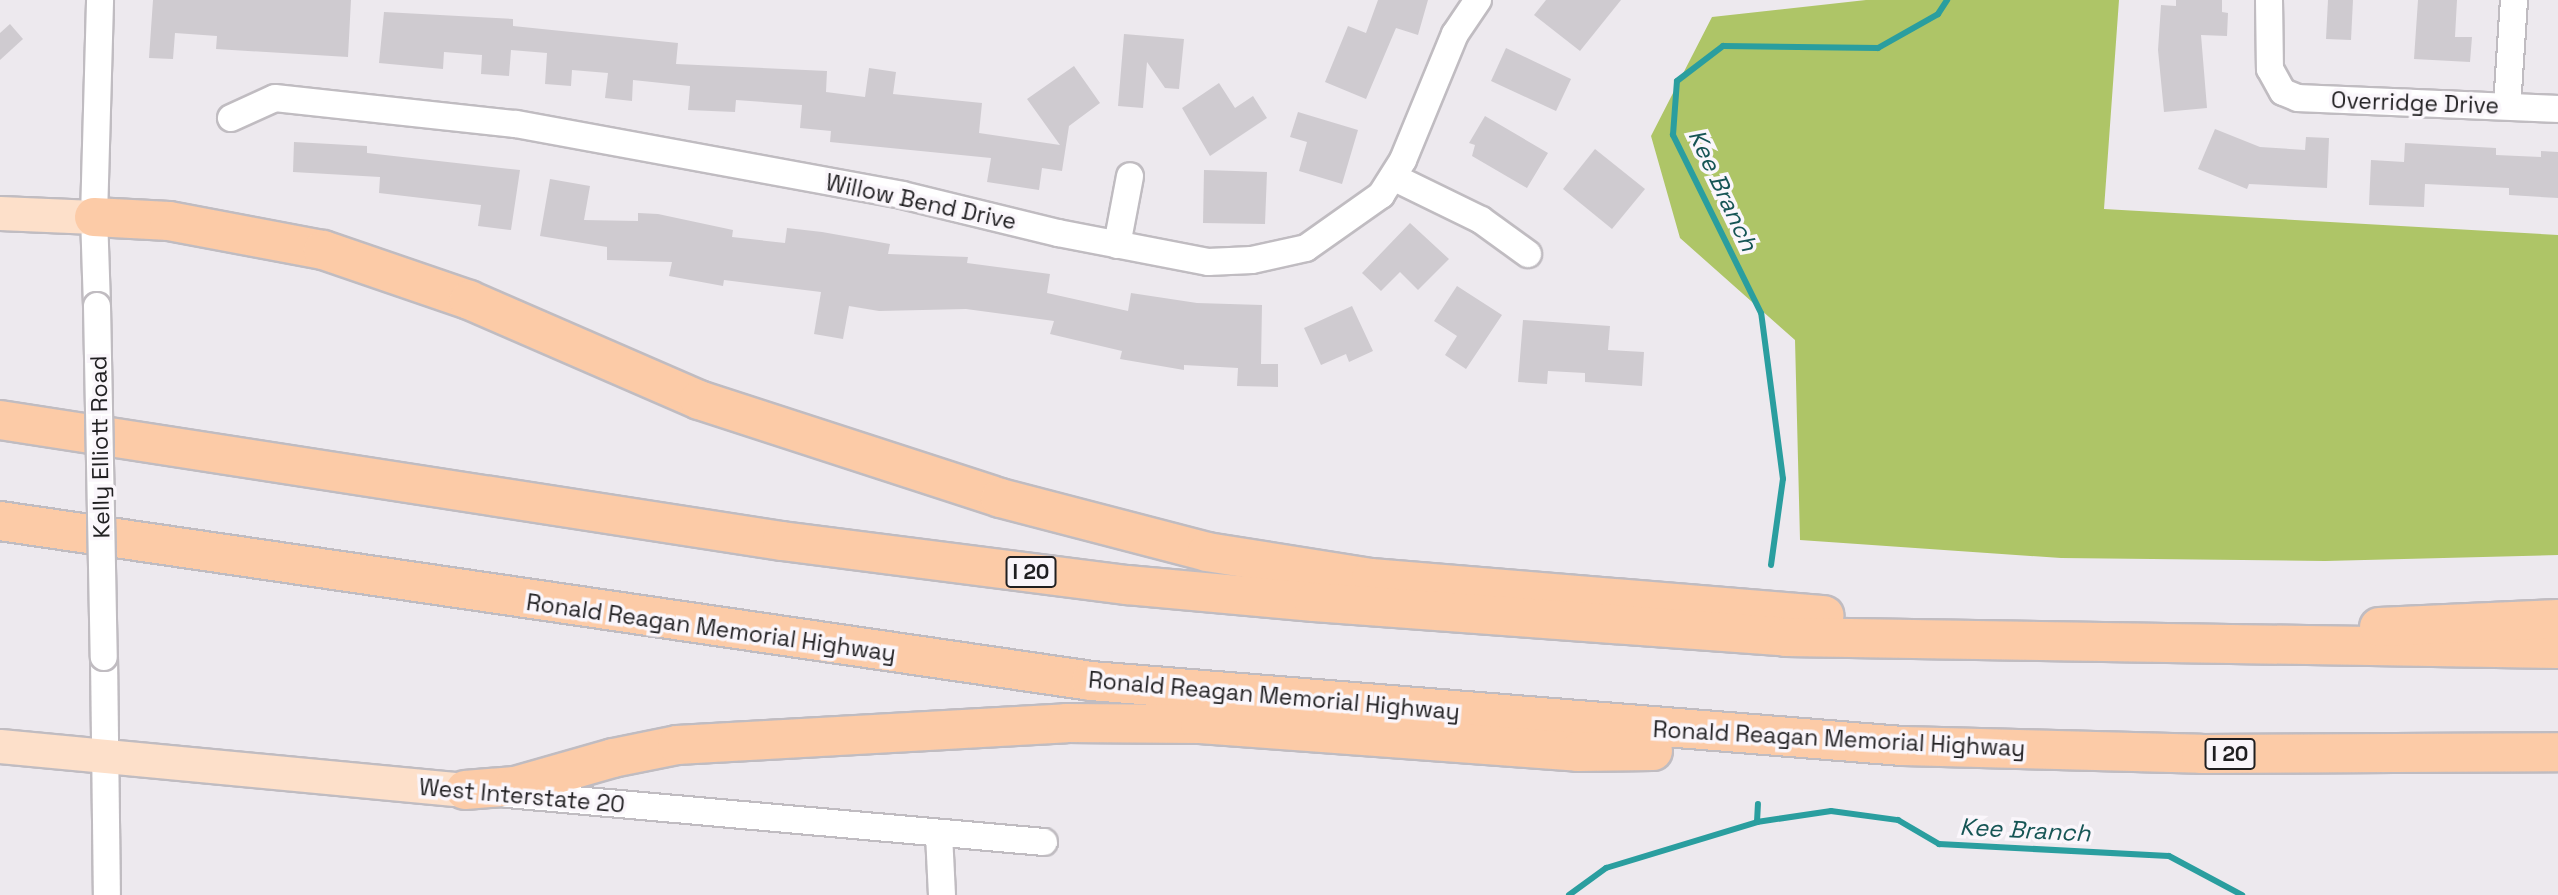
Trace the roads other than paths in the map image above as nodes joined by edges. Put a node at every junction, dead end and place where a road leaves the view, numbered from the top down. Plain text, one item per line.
1 (100, 0) edge
2 (1478, 0) edge
3 (2269, 0) edge
4 (2514, 0) edge
5 (2507, 106) junction
6 (2558, 110) edge
7 (231, 118) dead end
8 (1130, 176) dead end
9 (1393, 177) junction
10 (0, 213) edge
11 (94, 217) junction
12 (1117, 245) junction
13 (1528, 254) dead end
14 (0, 420) edge
15 (0, 521) edge
16 (2558, 619) edge
17 (2069, 642) junction
18 (2168, 645) junction
19 (2558, 649) edge
20 (0, 746) edge
21 (1903, 746) junction
22 (2558, 752) edge
23 (106, 757) junction
24 (465, 790) junction
25 (939, 834) junction
26 (1044, 842) dead end
27 (107, 895) edge
28 (942, 895) edge

1 - 11 street, Kelly Elliott Road
2 - 9 street, Willow Bend Drive
3 - 5 street, Overridge Drive
4 - 5 street
5 - 6 street, Overridge Drive
7 - 12 street, Willow Bend Drive
8 - 12 street
9 - 12 street, Willow Bend Drive
9 - 13 street
10 - 11 main road
11 - 17 highway
11 - 23 street, Kelly Elliott Road, bridge
14 - 17 highway, I 20
15 - 21 highway, Ronald Reagan Memorial Highway / I 20
16 - 18 highway
17 - 18 highway, I 20
18 - 19 highway, I 20
20 - 23 main road, West Interstate 20
21 - 22 highway, Ronald Reagan Memorial Highway / I 20
21 - 24 highway
23 - 24 main road, West Interstate 20
23 - 27 street, Kelly Elliott Road
24 - 25 street, West Interstate 20
25 - 26 street, West Interstate 20
25 - 28 street

